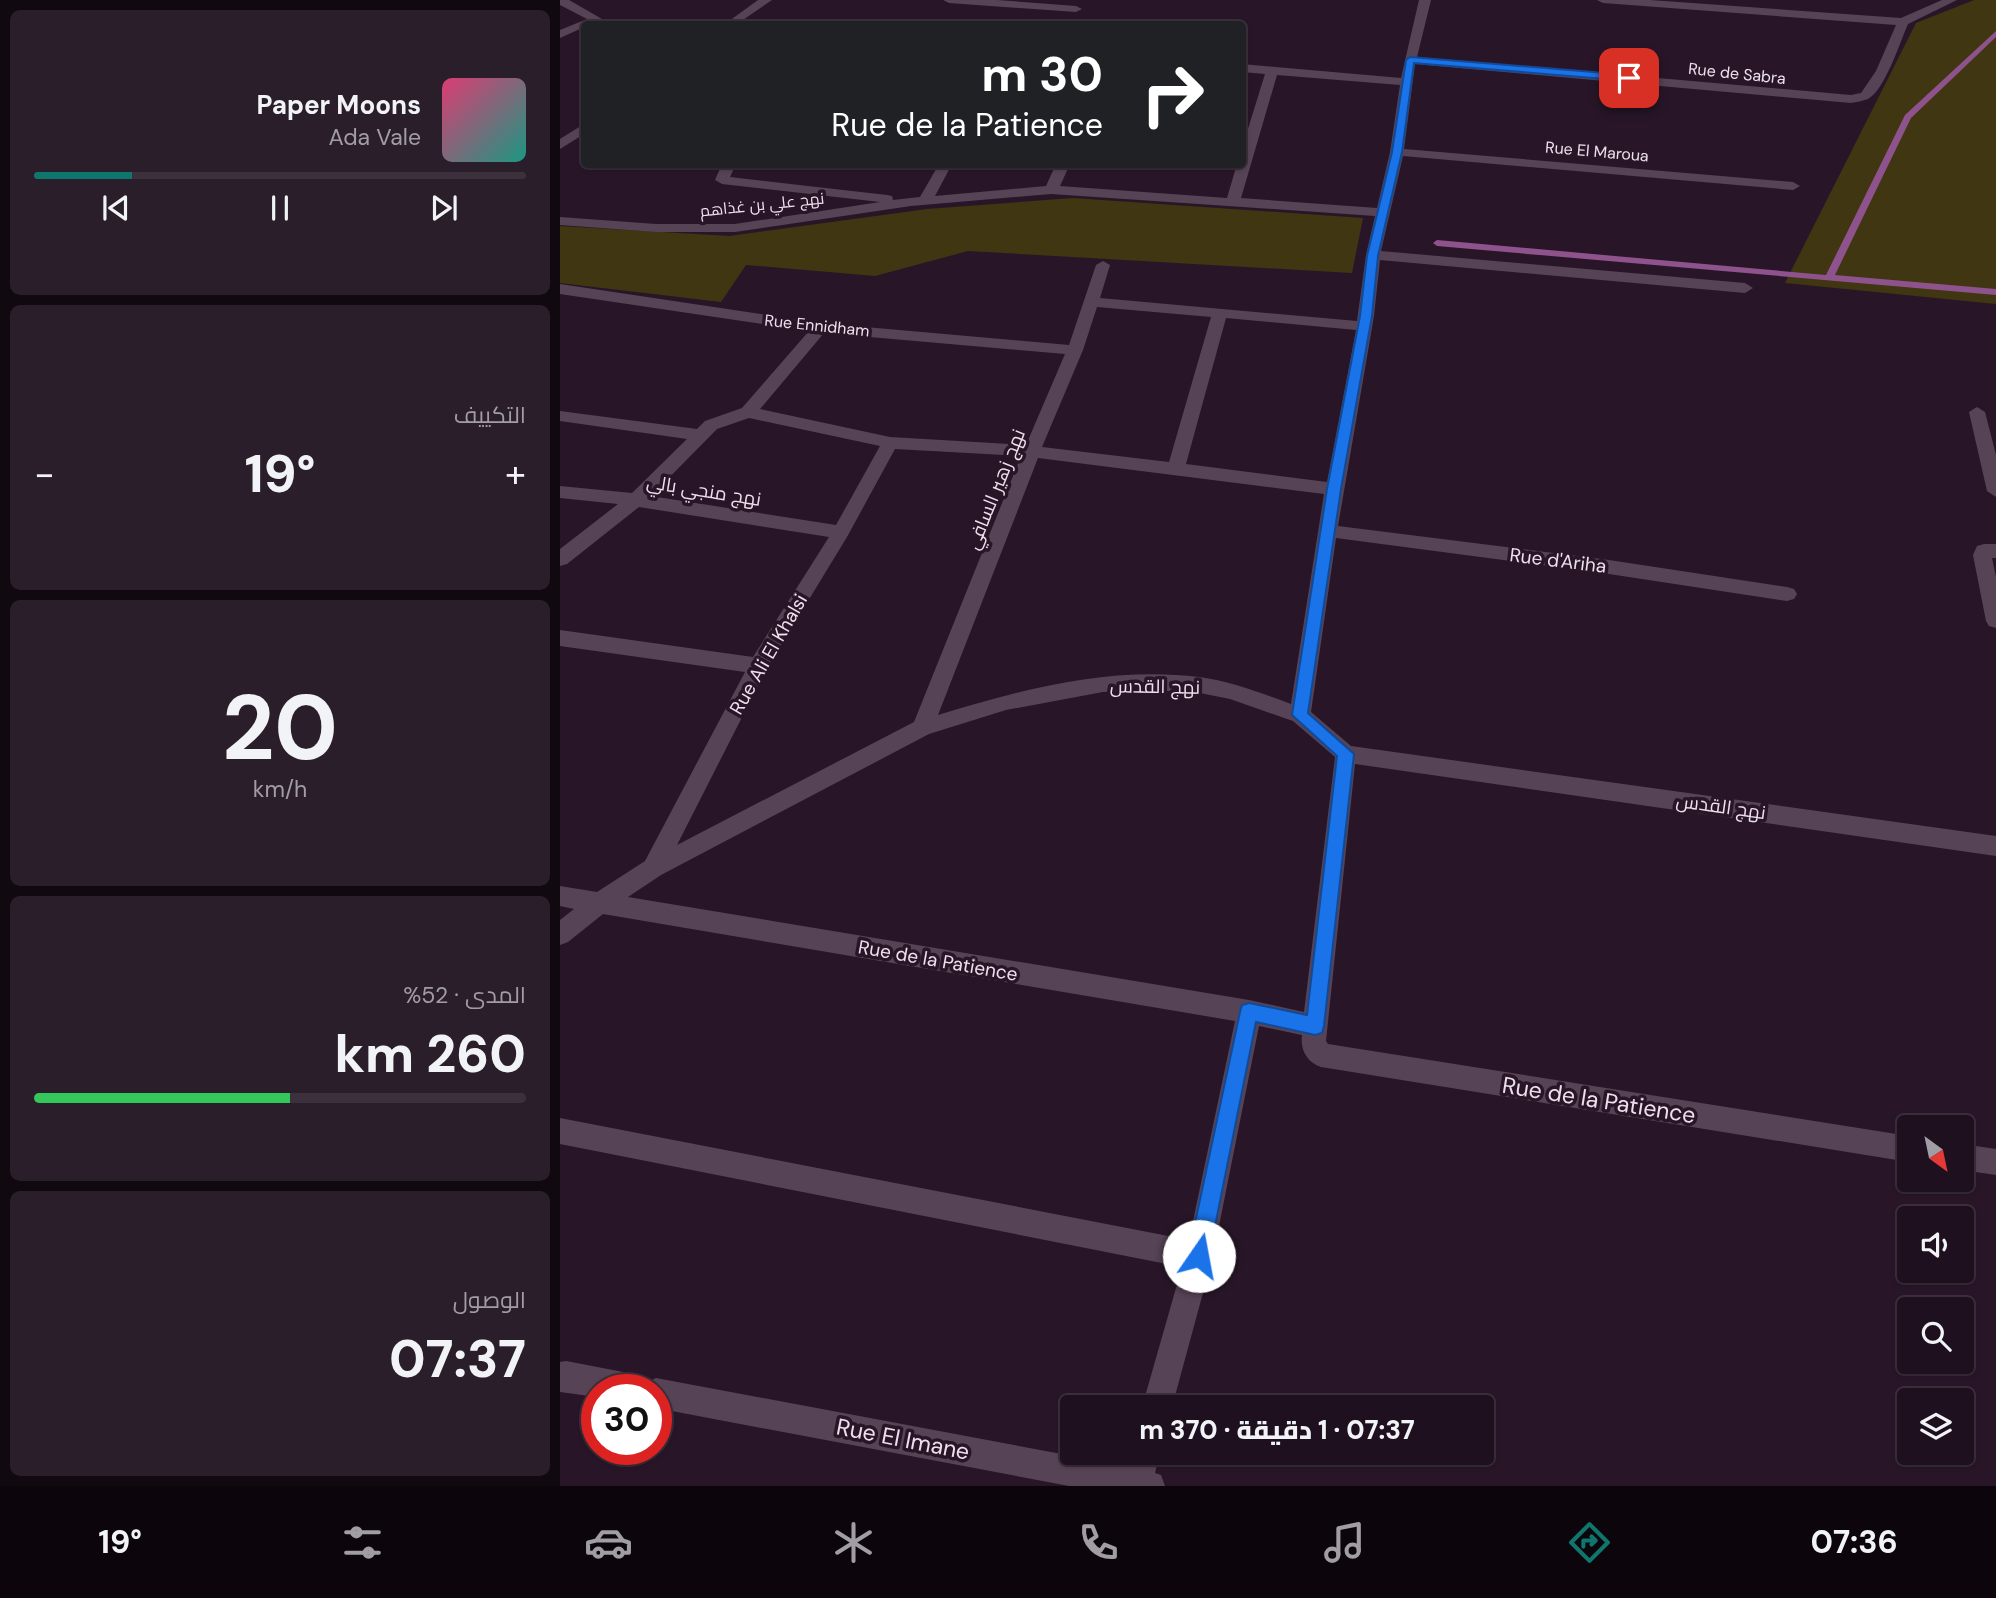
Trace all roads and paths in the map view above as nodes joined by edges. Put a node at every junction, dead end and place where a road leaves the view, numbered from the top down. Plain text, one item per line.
1 (560, 0) edge
2 (766, 0) edge
3 (949, 0) edge
4 (1425, 0) edge
5 (1603, 0) edge
6 (1951, 0) edge
7 (1078, 4) edge
8 (591, 21) edge
9 (734, 21) edge
10 (1071, 21) edge
11 (1903, 22) junction
12 (581, 25) edge
13 (560, 34) edge
14 (1410, 60) junction
15 (1246, 68) edge
16 (1273, 69) junction
17 (1408, 82) junction
18 (581, 130) edge
19 (560, 145) edge
20 (581, 148) edge
21 (1397, 152) junction
22 (1246, 158) edge
23 (727, 168) edge
24 (943, 168) edge
25 (1061, 168) edge
26 (1243, 168) edge
27 (1793, 186) dead end
28 (1051, 190) junction
29 (1233, 201) junction
30 (918, 202) junction
31 (1381, 212) junction
32 (560, 221) edge
33 (1373, 256) junction
34 (1103, 265) dead end
35 (1745, 288) dead end
36 (560, 289) edge
37 (1091, 302) junction
38 (1219, 314) junction
39 (1364, 326) junction
40 (820, 328) junction
41 (1075, 350) junction
42 (748, 412) junction
43 (1977, 412) dead end
44 (560, 416) edge
45 (699, 435) junction
46 (890, 443) junction
47 (1032, 451) junction
48 (1177, 469) junction
49 (1994, 483) edge
50 (1334, 489) junction
51 (560, 492) edge
52 (636, 500) junction
53 (1328, 531) junction
54 (841, 532) junction
55 (1996, 551) edge
56 (560, 559) edge
57 (1787, 594) dead end
58 (1996, 621) edge
59 (560, 639) edge
60 (758, 666) junction
61 (1300, 715) junction
62 (922, 728) junction
63 (1346, 754) junction
64 (1996, 846) edge
65 (653, 868) junction
66 (560, 896) edge
67 (599, 903) junction
68 (560, 934) edge
69 (1249, 1012) junction
70 (1315, 1026) junction
71 (560, 1131) edge
72 (1897, 1147) edge
73 (1974, 1159) edge
74 (1996, 1162) edge
75 (1199, 1256) junction
76 (560, 1377) edge
77 (581, 1379) edge
78 (1160, 1395) edge
79 (672, 1396) edge
80 (1144, 1465) edge
81 (1143, 1484) edge

1 - 8 street
2 - 9 street
3 - 7 street
4 - 14 street
5 - 11 street
6 - 11 street
7 - 10 street
11 - 14 street, Rue de Sabra
12 - 13 street
14 - 17 street
15 - 16 street
16 - 17 street
16 - 22 street
17 - 21 street
18 - 19 street
19 - 20 street
21 - 27 street, Rue El Maroua
21 - 31 street
23 - 30 street
24 - 30 street
25 - 28 street
26 - 29 street
28 - 29 street
28 - 30 street
29 - 31 street
30 - 32 street, نهج علي بن غذاهم
31 - 33 street
33 - 35 street
33 - 39 street
34 - 37 street, نهج زهير السافي
36 - 40 street, Rue Ennidham
37 - 38 street
37 - 41 street, نهج زهير السافي
38 - 39 street
38 - 48 street
39 - 50 street
40 - 41 street, Rue Ennidham
40 - 42 street
41 - 47 street, نهج زهير السافي
42 - 45 street
42 - 46 street
43 - 49 street
44 - 45 street
45 - 52 street
46 - 47 street
46 - 54 street, Rue Ali El Khalsi
47 - 48 street
47 - 62 street, نهج زهير السافي
48 - 50 street
50 - 53 street
51 - 52 street, نهج منجي بالي
52 - 54 street, نهج منجي بالي
52 - 56 street
53 - 57 street, Rue d'Ariha
53 - 61 street
54 - 60 street, Rue Ali El Khalsi
55 - 58 street
59 - 60 street
60 - 65 street, Rue Ali El Khalsi
61 - 62 street, نهج القدس
61 - 63 street, نهج القدس
62 - 65 street, نهج القدس
63 - 64 street, نهج القدس
63 - 70 street, Rue de la Patience
65 - 67 street, نهج القدس
66 - 67 street, Rue de la Patience
67 - 68 street, نهج القدس
67 - 69 street, Rue de la Patience
69 - 70 street, Rue de la Patience
69 - 75 street
70 - 72 street, Rue de la Patience
71 - 75 street
73 - 74 street
75 - 78 street
76 - 77 street
79 - 81 street, Rue El Imane
80 - 81 street

